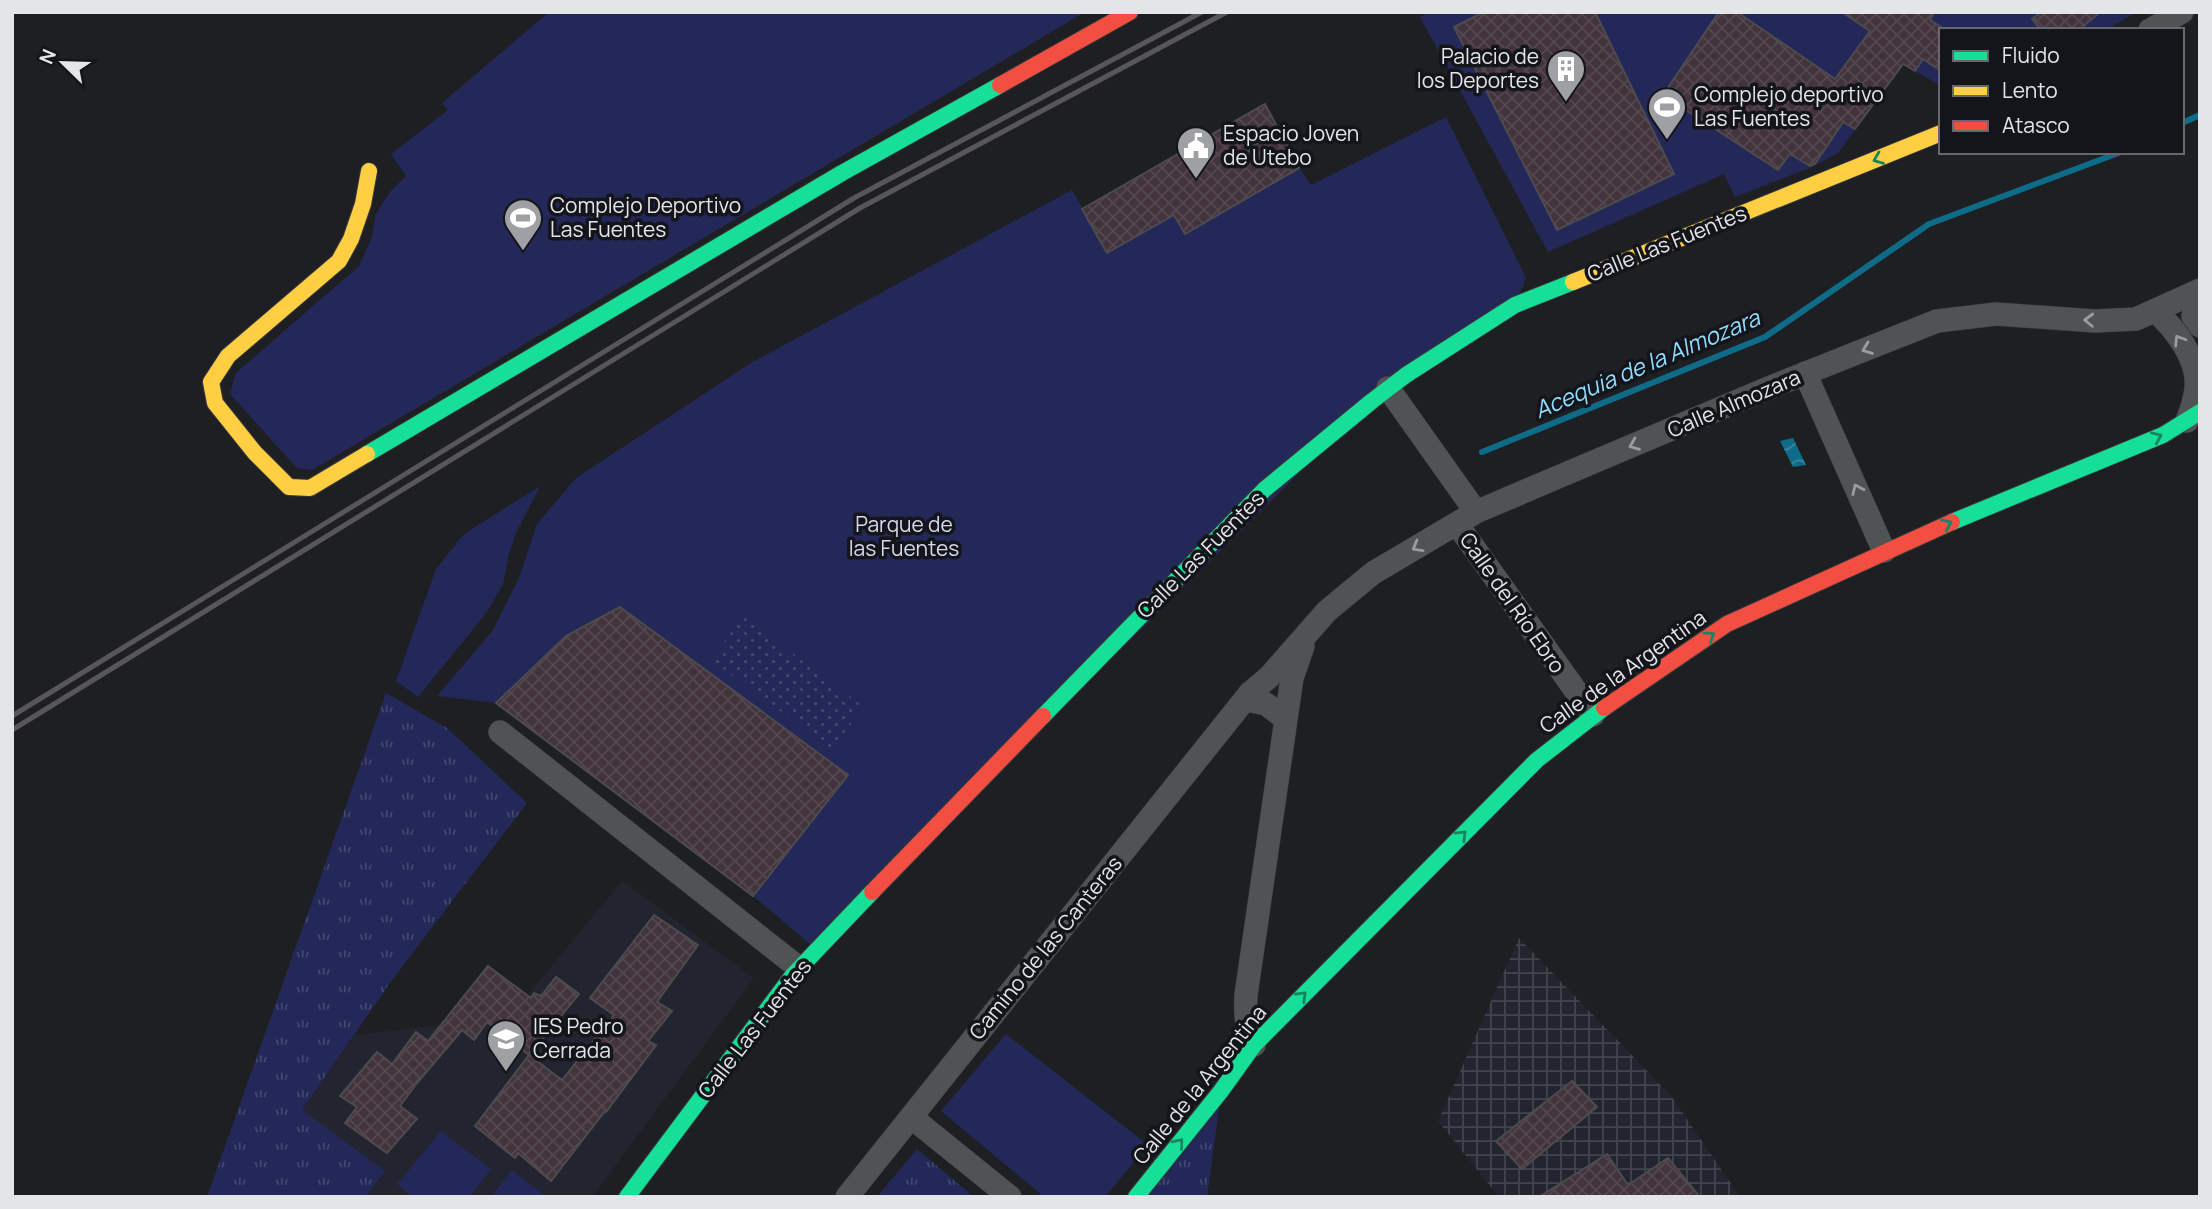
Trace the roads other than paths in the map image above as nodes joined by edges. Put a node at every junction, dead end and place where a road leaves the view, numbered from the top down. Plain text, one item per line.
1 (1130, 12) edge
2 (2182, 12) edge
3 (2154, 28) edge
4 (1939, 134) edge
5 (369, 171) dead end
6 (2200, 290) edge
7 (2200, 298) edge
8 (2155, 311) junction
9 (2200, 326) edge
10 (1805, 373) junction
11 (1388, 388) junction
12 (2194, 417) edge
13 (1466, 518) junction
14 (1884, 551) junction
15 (1308, 634) junction
16 (1254, 692) junction
17 (1287, 708) junction
18 (1593, 715) junction
19 (500, 732) dead end
20 (799, 968) junction
21 (1254, 1045) junction
22 (911, 1117) junction
23 (627, 1197) edge
24 (847, 1197) edge
25 (1010, 1197) edge
26 (1136, 1197) edge

1 - 5 street
2 - 3 street
4 -> 11 street, Calle Las Fuentes
6 - 8 street, Calle Almozara
7 - 9 street
8 -> 10 street, Calle Almozara
12 -> 8 street
10 -> 13 street, Calle Almozara
14 -> 10 street
11 - 13 street, Calle del Río Ebro
11 - 20 street, Calle Las Fuentes
14 -> 12 street, Calle de la Argentina
13 -> 15 street, Calle Almozara
13 - 18 street, Calle del Río Ebro
18 -> 14 street, Calle de la Argentina
15 - 16 street, Camino de las Canteras
15 - 17 street
16 - 17 street
16 - 22 street, Camino de las Canteras
17 - 21 street
21 -> 18 street, Calle de la Argentina
19 - 20 street
20 - 23 street, Calle Las Fuentes
26 -> 21 street, Calle de la Argentina
22 - 24 street, Camino de las Canteras
22 - 25 street

